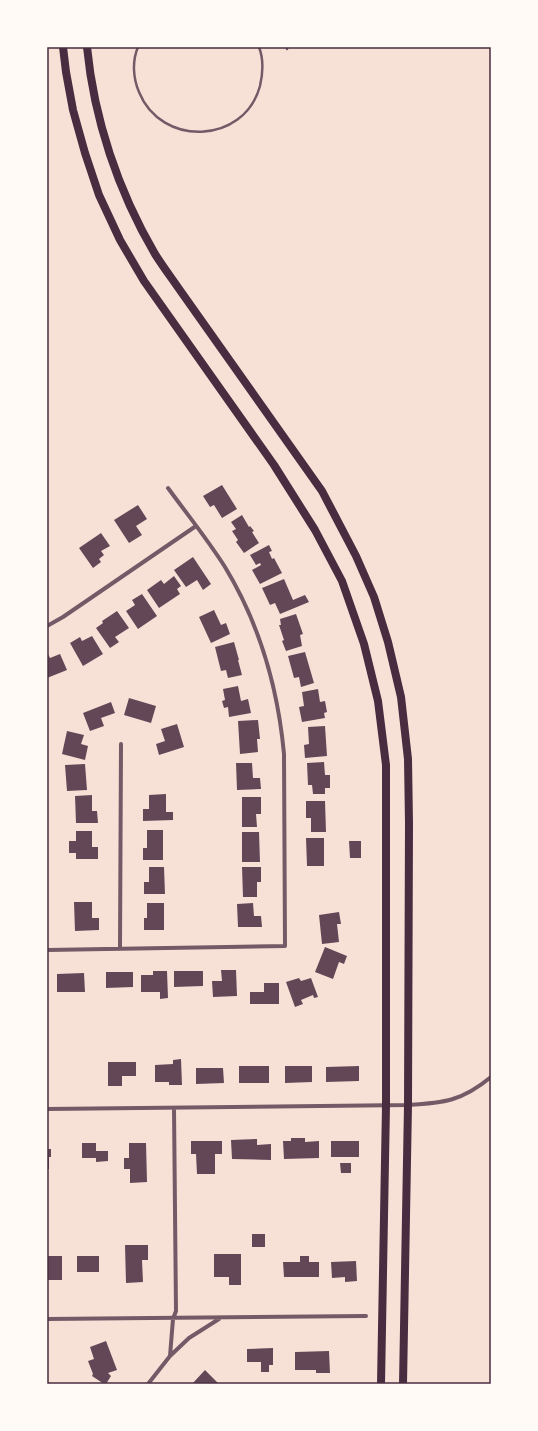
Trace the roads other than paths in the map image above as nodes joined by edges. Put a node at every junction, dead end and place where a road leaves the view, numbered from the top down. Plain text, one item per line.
1 (64, 47) edge
2 (87, 47) edge
3 (138, 47) edge
4 (259, 47) edge
5 (168, 488) dead end
6 (196, 526) junction
7 (47, 626) edge
8 (121, 744) dead end
9 (120, 949) junction
10 (47, 950) edge
11 (491, 1077) edge
12 (386, 1105) junction
13 (408, 1105) junction
14 (174, 1108) junction
15 (47, 1109) edge
16 (366, 1316) dead end
17 (221, 1318) junction
18 (47, 1319) edge
19 (173, 1319) junction
20 (170, 1356) junction
21 (148, 1384) edge
22 (381, 1384) edge
23 (403, 1384) edge

1 - 12 main road
2 - 13 main road
3 - 4 lane
5 - 6 street
6 - 7 street
6 - 9 street
8 - 9 street
9 - 10 street
11 - 13 street
12 - 13 street
12 - 14 street
12 - 22 main road
13 - 23 main road
14 - 15 street
14 - 19 street
16 - 17 street
17 - 19 street
17 - 20 street
18 - 19 street
19 - 20 street
20 - 21 street

